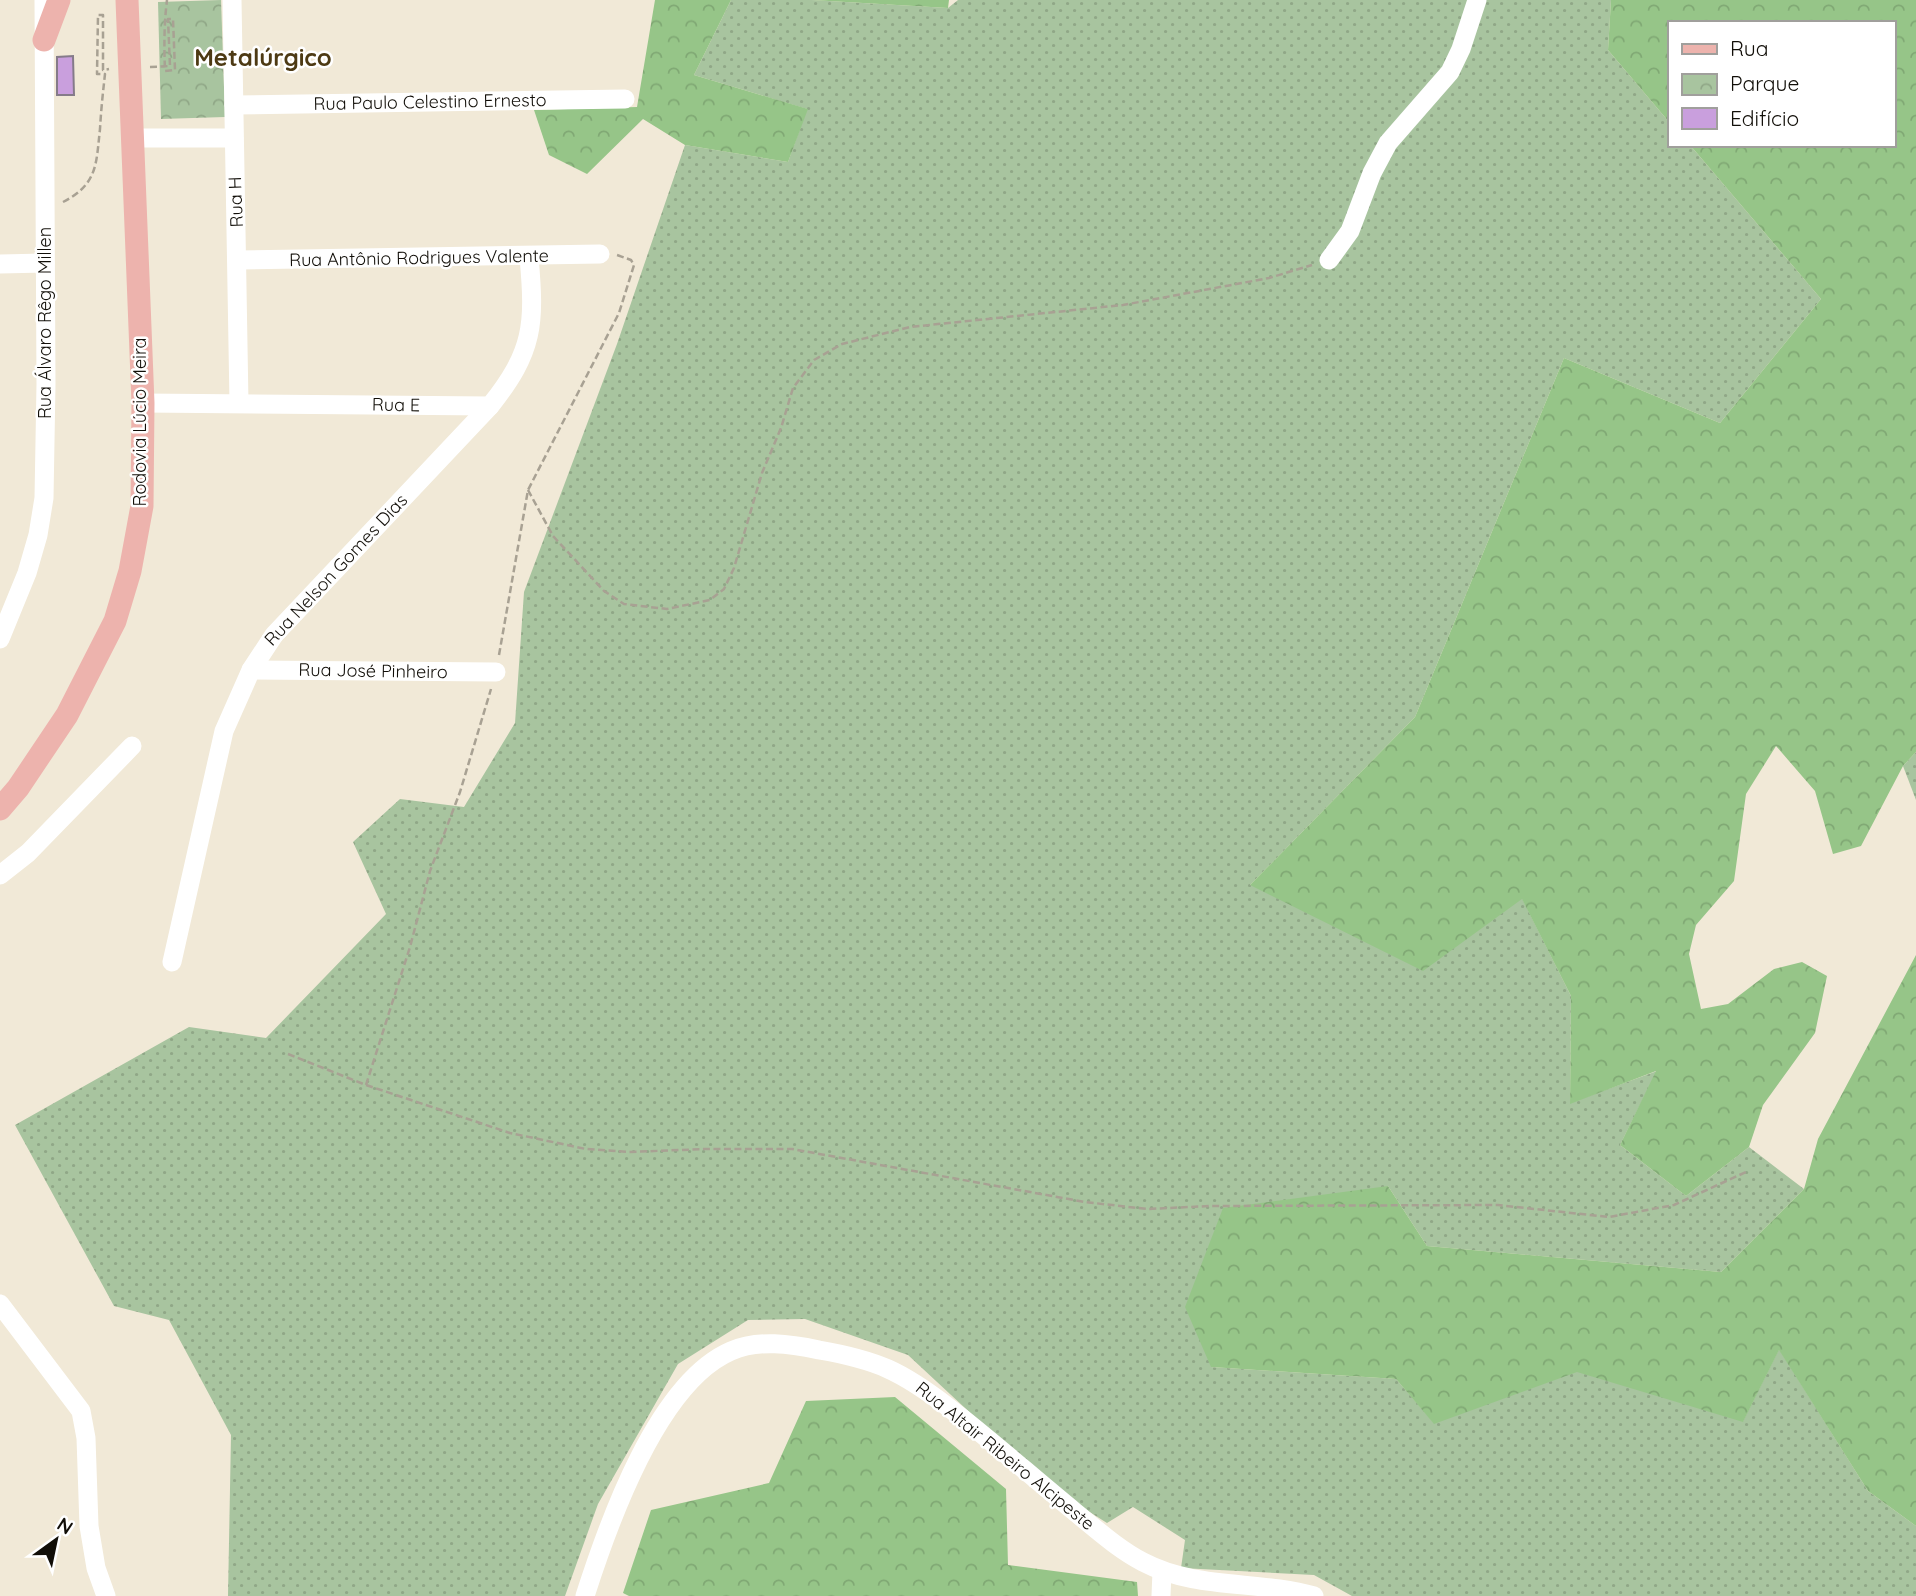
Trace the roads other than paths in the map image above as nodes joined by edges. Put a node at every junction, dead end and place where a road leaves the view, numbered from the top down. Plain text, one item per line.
1 (44, 0) edge
2 (59, 0) edge
3 (232, 0) edge
4 (1477, 0) edge
5 (126, 4) edge
6 (44, 40) junction
7 (625, 99) dead end
8 (234, 105) junction
9 (134, 138) junction
10 (234, 138) junction
11 (600, 254) road end
12 (529, 257) junction
13 (238, 260) junction
14 (1329, 260) road end
15 (45, 263) junction
16 (0, 264) edge
17 (143, 403) junction
18 (239, 403) junction
19 (490, 405) junction
20 (0, 639) edge
21 (251, 670) junction
22 (496, 673) road end
23 (132, 746) dead end
24 (0, 809) edge
25 (0, 875) edge
26 (172, 962) dead end
27 (0, 1304) edge
28 (1162, 1571) junction
29 (106, 1596) edge
30 (585, 1596) edge
31 (1161, 1596) edge
32 (1314, 1596) edge

1 - 6 street, Rua Álvaro Rêgo Millen
2 - 6 main road
3 - 8 street, Rua H
4 - 14 street
5 - 9 main road, Rodovia Lúcio Meira
6 - 15 street, Rua Álvaro Rêgo Millen
7 - 8 street, Rua Paulo Celestino Ernesto
8 - 10 street, Rua H
9 - 10 street
9 - 17 main road, Rodovia Lúcio Meira
10 - 13 street, Rua H
11 - 12 street, Rua Antônio Rodrigues Valente
12 - 13 street, Rua Antônio Rodrigues Valente
12 - 19 street
13 - 18 street, Rua H
15 - 16 street
15 - 20 street, Rua Álvaro Rêgo Millen
17 - 18 street, Rua E
17 - 24 main road, Rodovia Lúcio Meira
18 - 19 street, Rua E
19 - 21 street, Rua Nelson Gomes Dias
21 - 22 street, Rua José Pinheiro
21 - 26 street, Rua Nelson Gomes Dias
23 - 25 street
27 - 29 street
28 - 30 street, Rua Altair Ribeiro Alcipeste
28 - 31 street
28 - 32 street, Rua Altair Ribeiro Alcipeste

